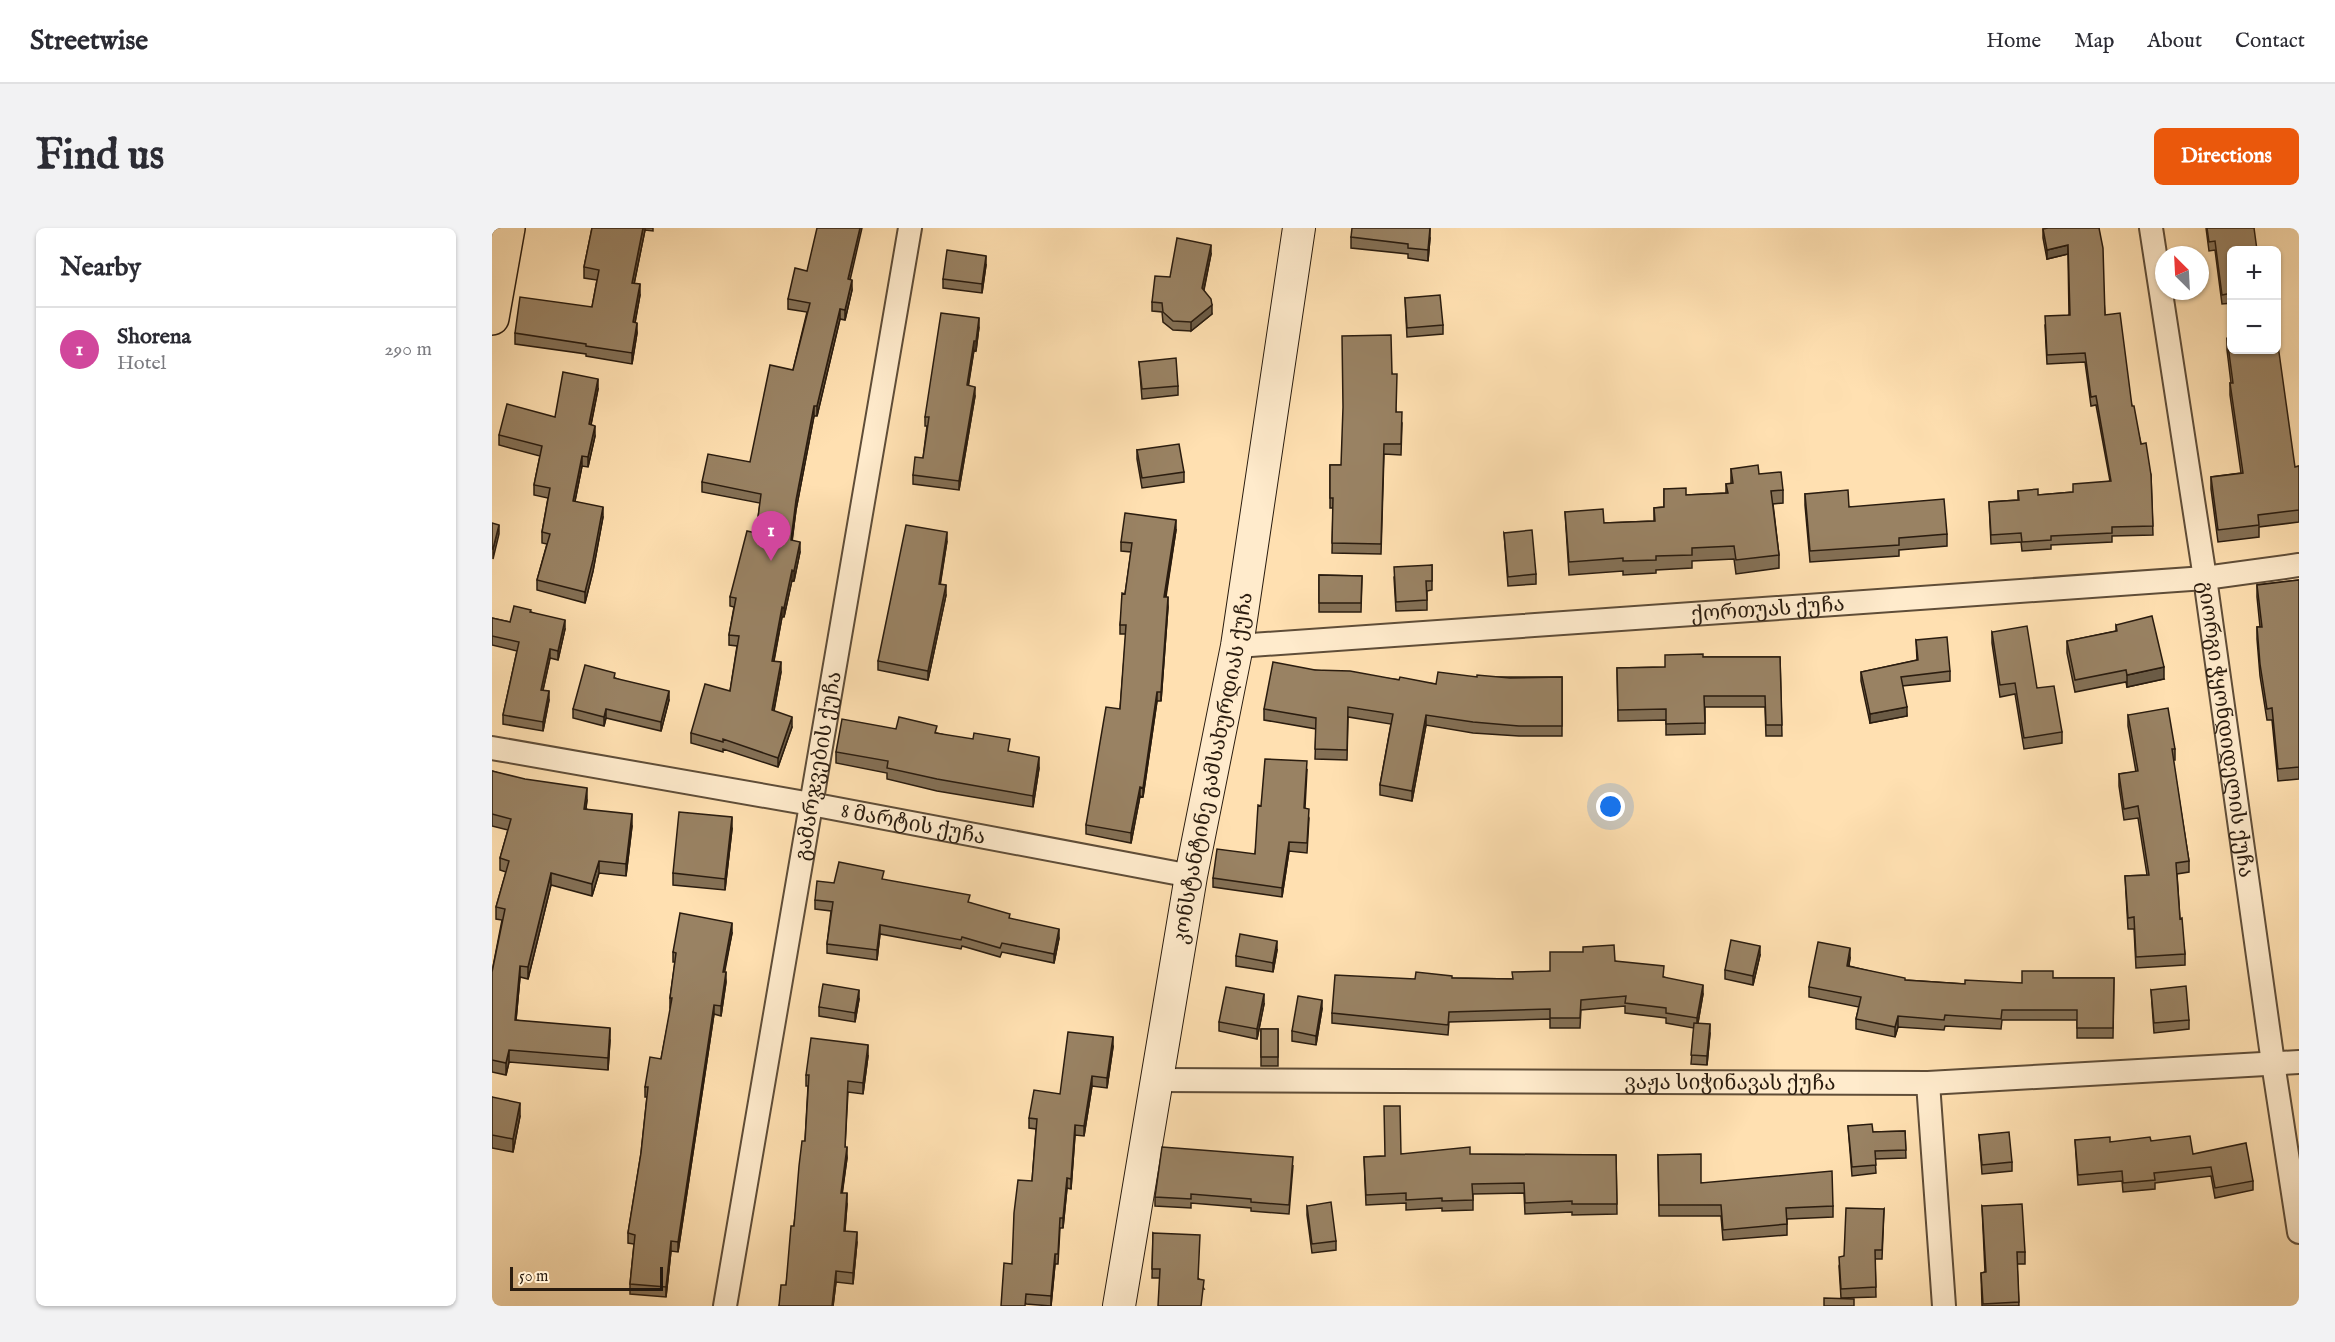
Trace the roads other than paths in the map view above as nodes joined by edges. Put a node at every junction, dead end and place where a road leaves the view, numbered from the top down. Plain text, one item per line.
1 (508, 228) edge
2 (910, 228) edge
3 (1299, 228) edge
4 (2151, 228) edge
5 (492, 318) edge
6 (2299, 564) edge
7 (2205, 578) junction
8 (1237, 646) junction
9 (492, 748) edge
10 (811, 804) junction
11 (1191, 876) junction
12 (2299, 1062) edge
13 (2273, 1063) junction
14 (1158, 1080) junction
15 (1928, 1083) junction
16 (2299, 1232) edge
17 (725, 1306) edge
18 (1119, 1306) edge
19 (1944, 1306) edge

1 - 5 highway
2 - 10 street, გამარჯვების ქუჩა
3 - 8 main road, კონსტანტინე გამსახურდიას ქუჩა
4 - 7 street, გიორგი ჭყონდიდელის ქუჩა
6 - 7 street, ქორთუას ქუჩა
7 - 8 street, ქორთუას ქუჩა
7 - 13 street, გიორგი ჭყონდიდელის ქუჩა
8 - 11 main road, კონსტანტინე გამსახურდიას ქუჩა
9 - 10 street, 8 მარტის ქუჩა
10 - 11 street, 8 მარტის ქუჩა
10 - 17 street, გამარჯვების ქუჩა
11 - 14 main road, კონსტანტინე გამსახურდიას ქუჩა
12 - 13 street, ვაჟა სიჭინავას ქუჩა
13 - 15 street, ვაჟა სიჭინავას ქუჩა
13 - 16 street, გიორგი ჭყონდიდელის ქუჩა
14 - 15 street, ვაჟა სიჭინავას ქუჩა
14 - 18 main road, კონსტანტინე გამსახურდიას ქუჩა
15 - 19 street

